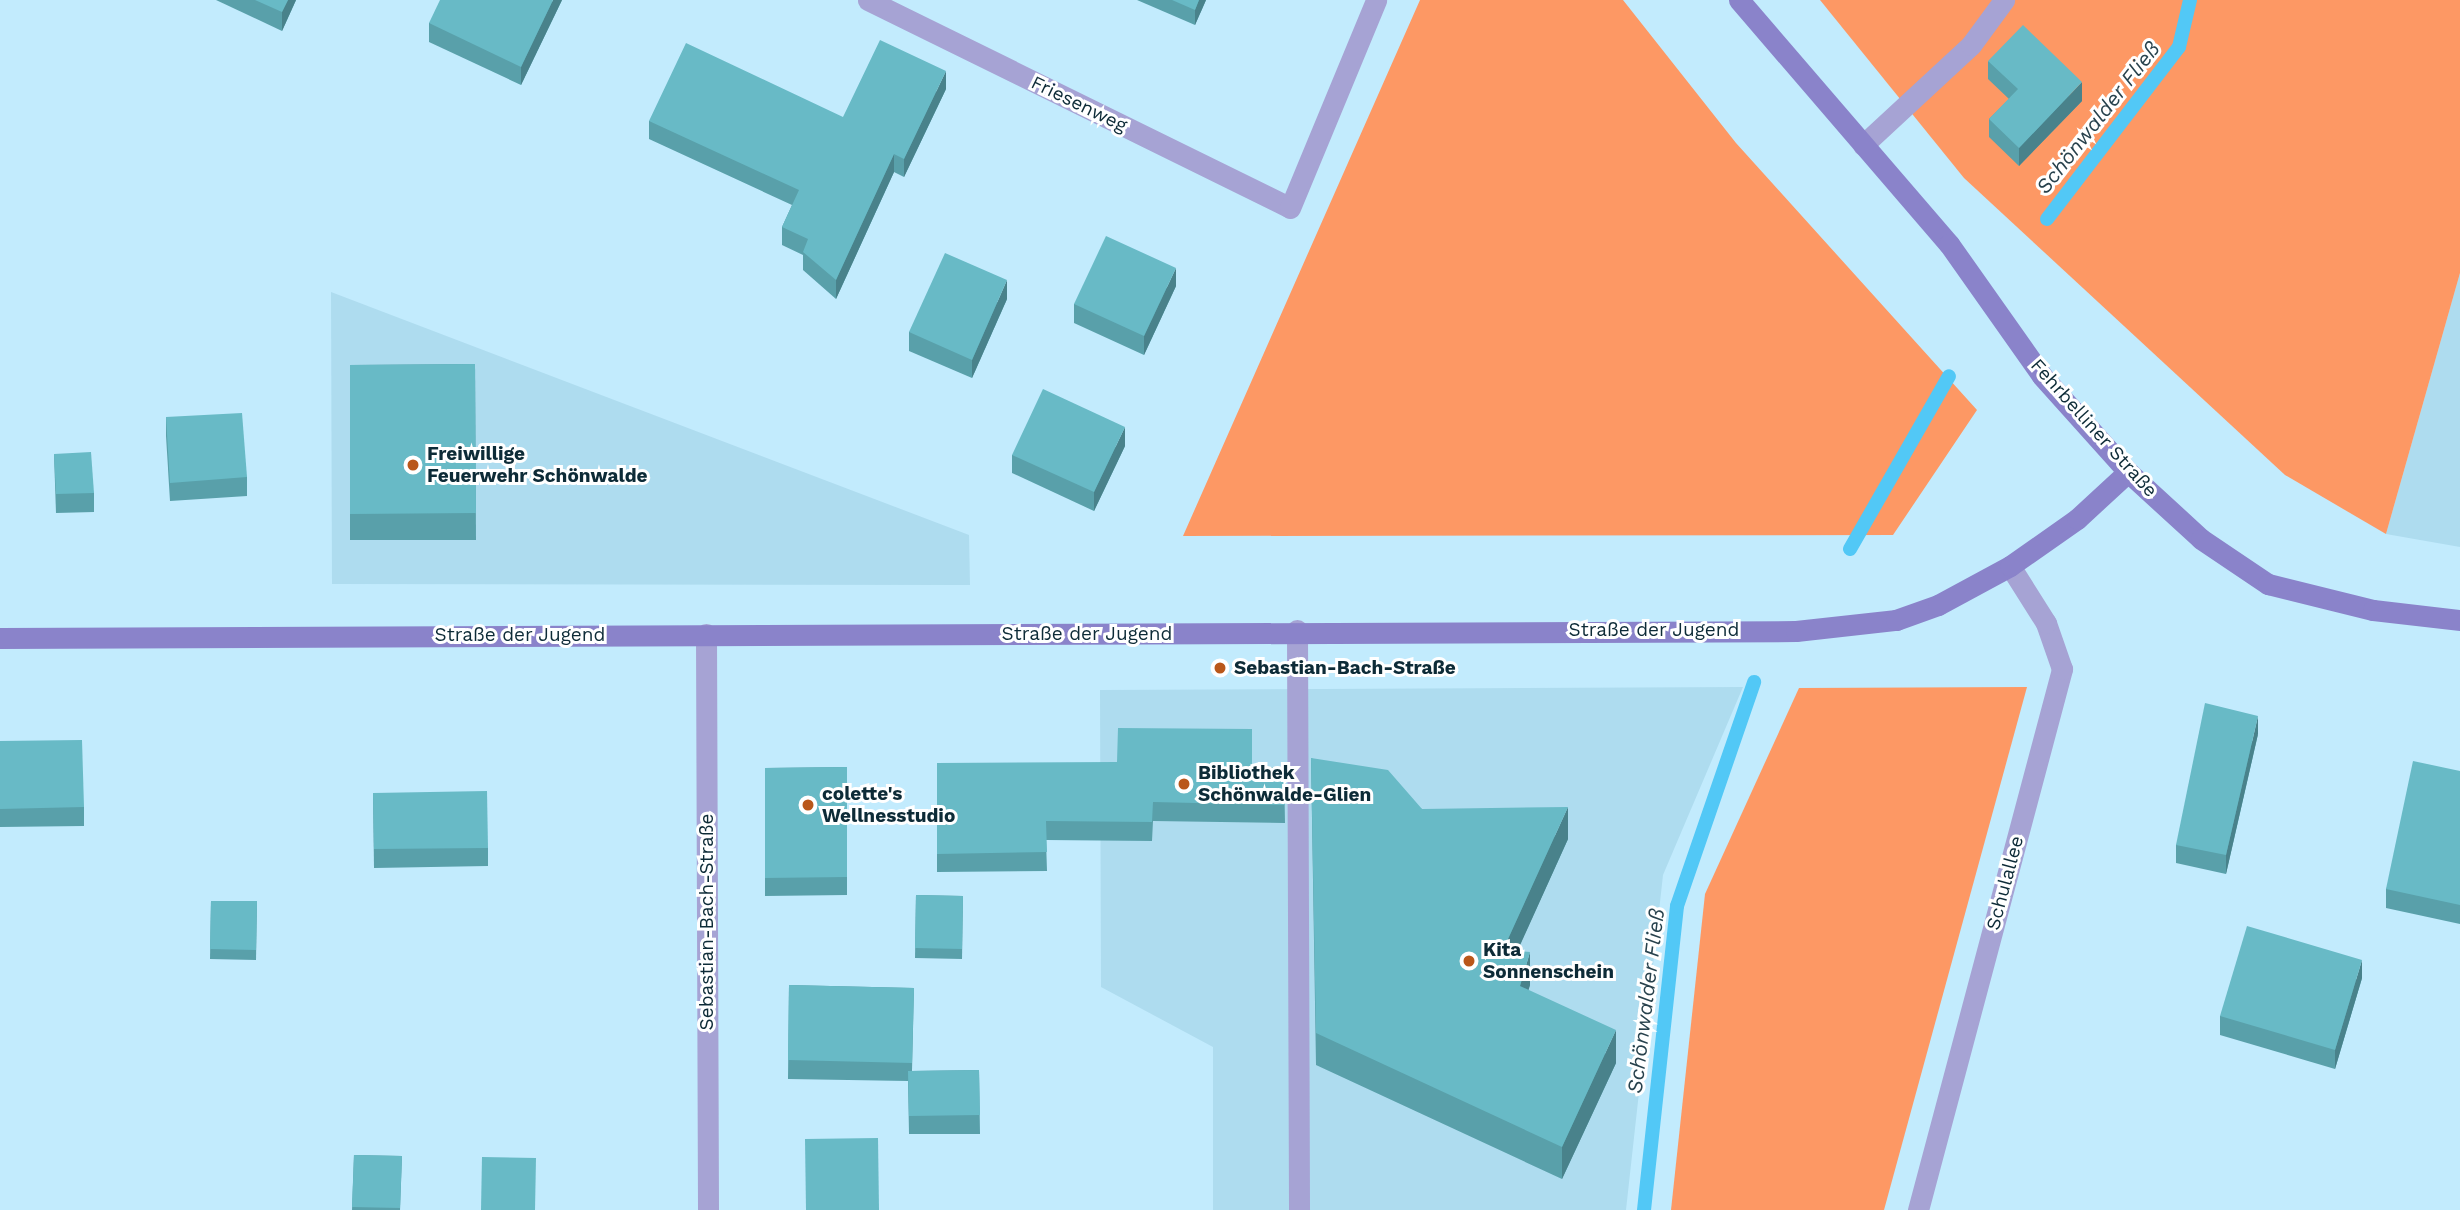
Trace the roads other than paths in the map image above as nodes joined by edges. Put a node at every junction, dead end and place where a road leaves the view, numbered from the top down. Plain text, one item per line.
1 (868, 0) edge
2 (1376, 0) edge
3 (1739, 0) edge
4 (2004, 0) edge
5 (1863, 145) junction
6 (2129, 472) junction
7 (2010, 566) junction
8 (2460, 620) edge
9 (1297, 631) junction
10 (706, 634) junction
11 (0, 638) edge
12 (708, 1210) edge
13 (1299, 1210) edge
14 (1918, 1210) edge

1 - 2 street, Friesenweg
3 - 5 street, Fehrbelliner Straße
4 - 5 street
5 - 6 street, Fehrbelliner Straße
6 - 7 street, Straße der Jugend
6 - 8 street, Fehrbelliner Straße
7 - 9 street, Straße der Jugend
7 - 14 street, Schulallee
9 - 10 street, Straße der Jugend
9 - 13 street
10 - 11 street, Straße der Jugend
10 - 12 street, Sebastian-Bach-Straße

